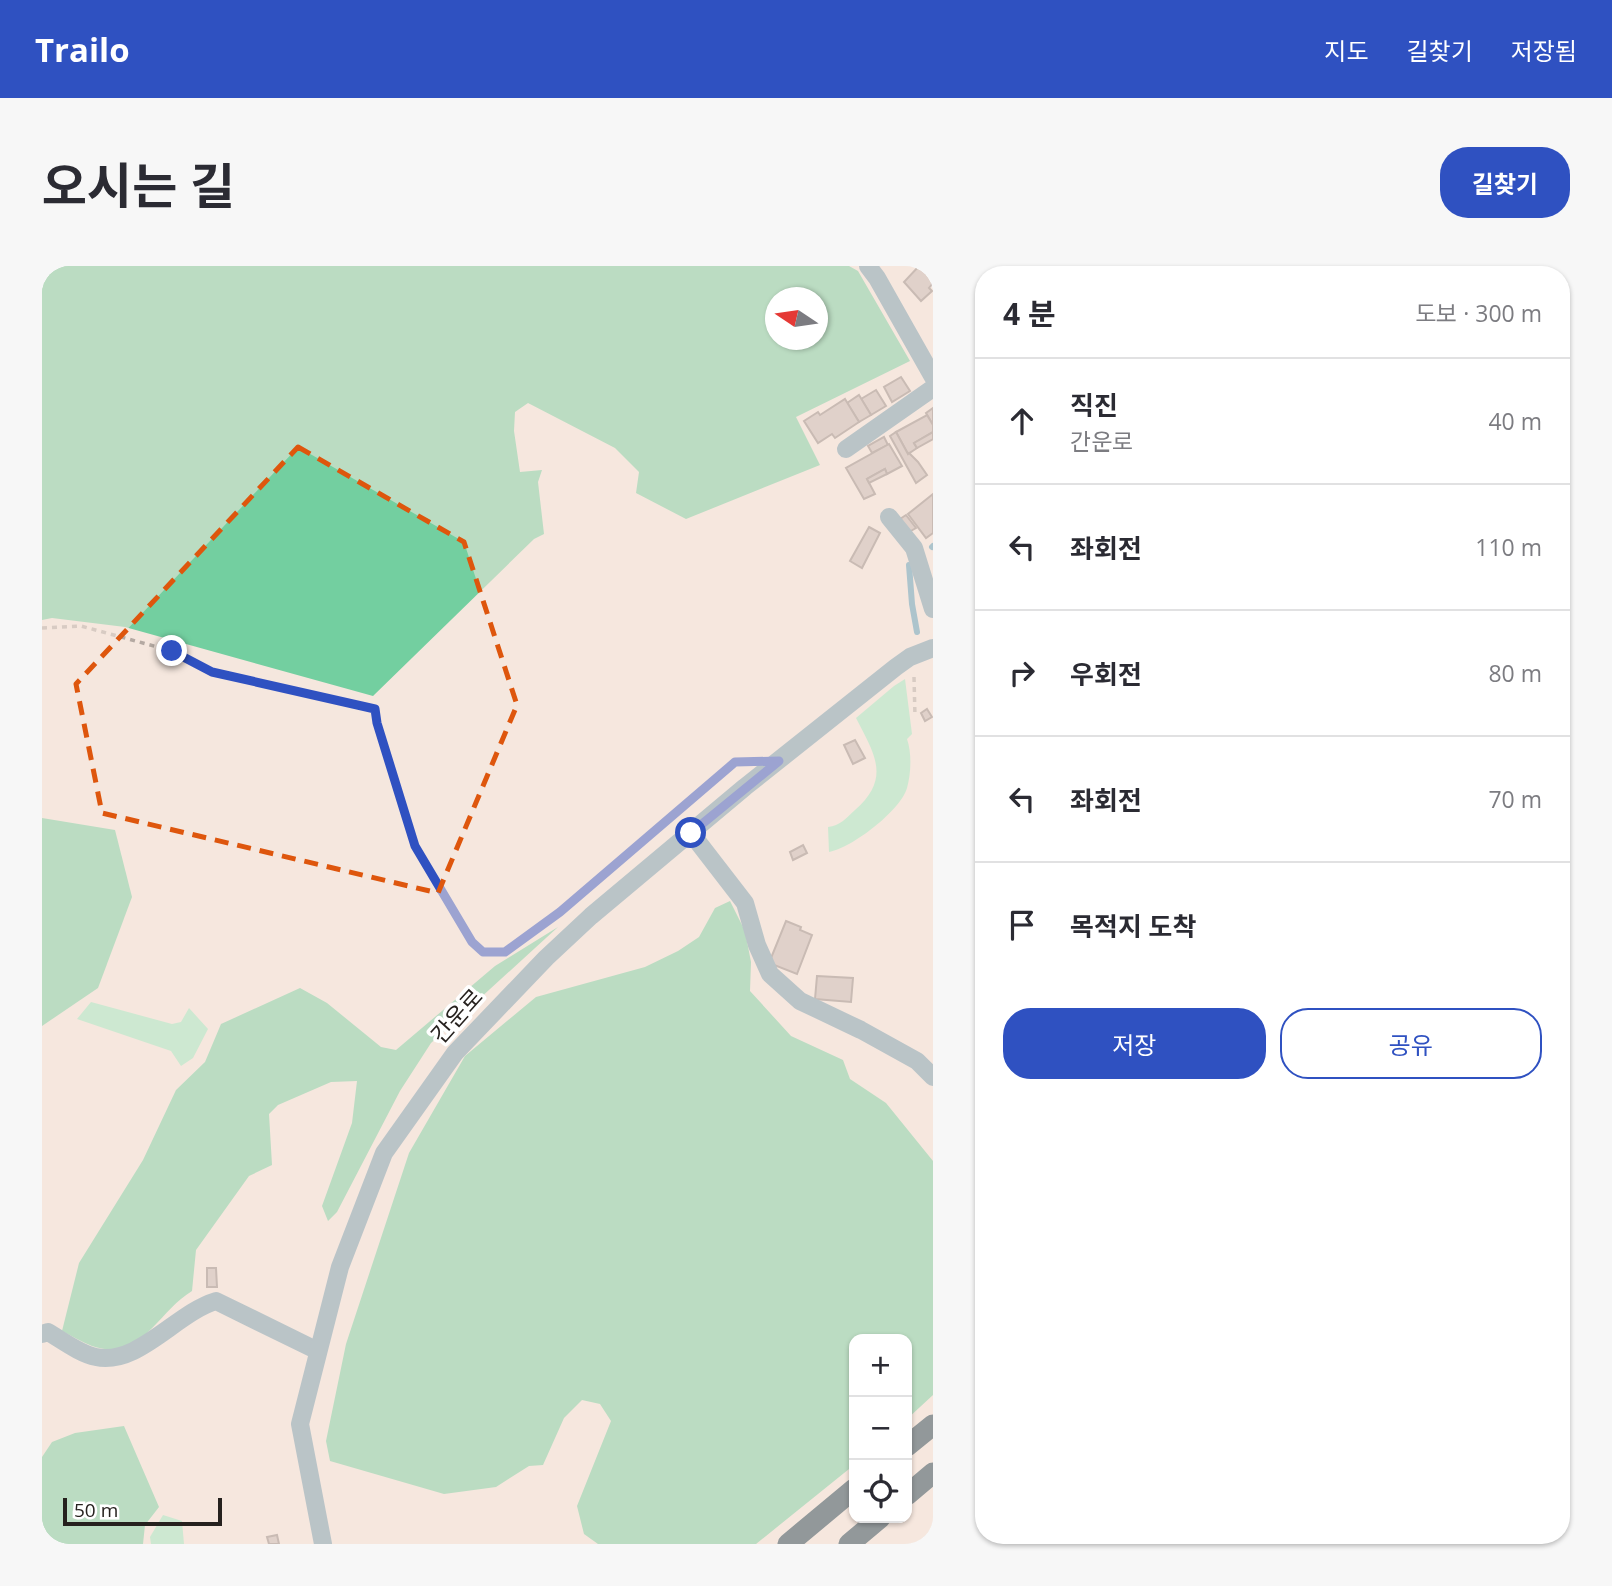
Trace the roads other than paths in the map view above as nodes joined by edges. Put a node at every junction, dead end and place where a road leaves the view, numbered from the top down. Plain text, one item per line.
1 (868, 266) edge
2 (933, 377) edge
3 (933, 388) edge
4 (846, 449) dead end
5 (889, 517) dead end
6 (933, 609) edge
7 (933, 648) edge
8 (691, 833) junction
9 (933, 1077) edge
10 (42, 1334) edge
11 (318, 1351) junction
12 (933, 1425) edge
13 (912, 1442) edge
14 (933, 1473) edge
15 (912, 1491) edge
16 (849, 1493) edge
17 (874, 1523) edge
18 (323, 1544) edge
19 (788, 1544) edge
20 (849, 1544) edge

1 - 2 street
3 - 4 street
5 - 6 street
7 - 8 street, 간운로
8 - 9 street
8 - 11 street, 간운로
10 - 11 street
11 - 18 street, 간운로
12 - 13 highway
14 - 15 highway
16 - 19 highway
17 - 20 highway

